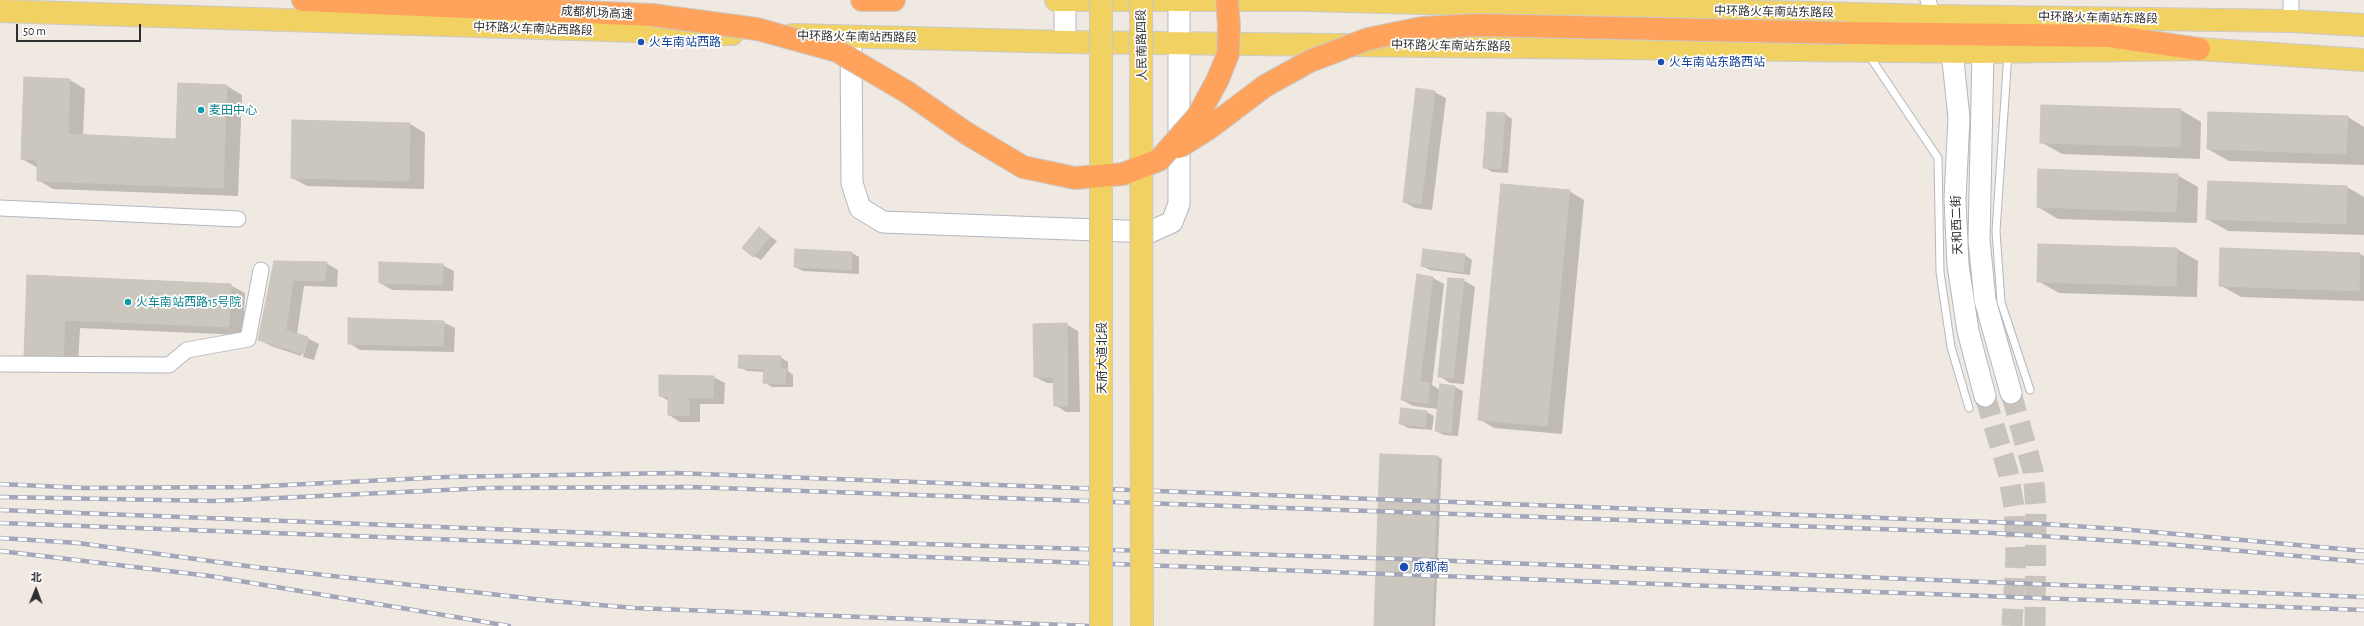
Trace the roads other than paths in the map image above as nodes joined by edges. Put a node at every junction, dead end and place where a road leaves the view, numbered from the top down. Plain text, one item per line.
1 (303, 0) edge
2 (862, 0) edge
3 (1056, 0) edge
4 (1065, 0) edge
5 (1102, 0) edge
6 (1141, 0) edge
7 (1227, 0) edge
8 (1305, 0) edge
9 (890, 1) edge
10 (1180, 1) edge
11 (1430, 2) edge
12 (1930, 8) edge
13 (2291, 10) edge
14 (0, 11) edge
15 (2364, 26) edge
16 (851, 36) junction
17 (1065, 42) junction
18 (1180, 42) junction
19 (2199, 49) junction
20 (1866, 51) junction
21 (1952, 51) junction
22 (2008, 51) junction
23 (1983, 52) junction
24 (2364, 60) edge
25 (1159, 160) junction
26 (0, 208) edge
27 (238, 219) dead end
28 (261, 270) dead end
29 (0, 364) edge
30 (2021, 391) joint
31 (1977, 402) joint
32 (1101, 626) edge
33 (1142, 626) edge

1 - 25 highway, 成都机场高速, bridge
2 - 9 highway
3 - 4 main road
4 - 10 main road, 中环路火车南站东路段
4 - 17 street
5 - 32 main road, 天府大道北段, bridge
6 - 33 main road, 人民南路四段, bridge
7 - 25 highway, bridge
8 - 10 main road, 中环路火车南站东路段
8 - 11 main road, 中环路火车南站东路段
10 - 18 street
11 - 12 main road, 中环路火车南站东路段
12 - 13 main road, 中环路火车南站东路段
13 - 15 main road, 中环路火车南站东路段
14 - 16 main road, 中环路火车南站西路段
16 - 17 main road, 中环路火车南站西路段
16 - 18 street
17 - 18 main road, 中环路火车南站东路段
18 - 20 main road, 中环路火车南站东路段
19 - 22 main road, 中环路火车南站东路段
19 - 24 main road, 中环路火车南站东路段
19 - 25 highway, 成都机场高速, bridge
20 - 21 main road, 中环路火车南站东路段
20 - 31 lane
21 - 23 main road, 中环路火车南站东路段
21 - 31 street, 天和西二街
22 - 23 main road, 中环路火车南站东路段
22 - 30 lane
23 - 30 street
26 - 27 street
28 - 29 street

